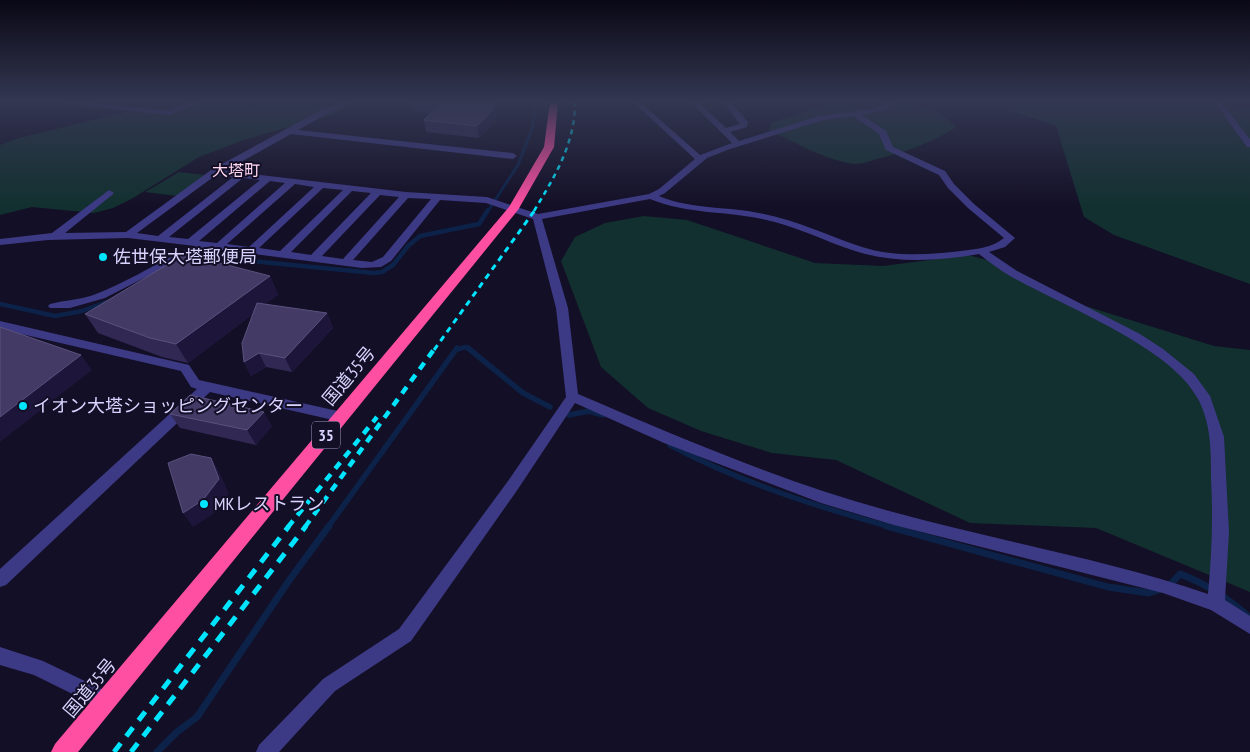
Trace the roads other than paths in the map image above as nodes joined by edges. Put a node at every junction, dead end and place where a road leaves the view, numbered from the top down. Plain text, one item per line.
1 (278, 137) edge
2 (343, 137) edge
3 (551, 137) edge
4 (675, 137) edge
5 (730, 137) edge
6 (760, 137) edge
7 (885, 137) edge
8 (737, 144) junction
9 (512, 156) dead end
10 (700, 159) junction
11 (216, 172) junction
12 (240, 175) junction
13 (267, 178) junction
14 (293, 182) junction
15 (322, 185) junction
16 (350, 188) junction
17 (378, 191) junction
18 (109, 193) dead end
19 (406, 195) junction
20 (650, 196) junction
21 (437, 198) junction
22 (507, 206) junction
23 (537, 217) junction
24 (128, 235) junction
25 (54, 237) junction
26 (160, 239) junction
27 (0, 242) edge
28 (190, 244) junction
29 (206, 246) junction
30 (218, 247) junction
31 (250, 251) junction
32 (981, 251) junction
33 (282, 254) junction
34 (314, 258) junction
35 (346, 262) junction
36 (54, 306) dead end
37 (0, 325) edge
38 (207, 387) junction
39 (572, 397) junction
40 (342, 417) junction
41 (0, 580) edge
42 (1216, 604) junction
43 (1250, 626) edge
44 (0, 656) edge
45 (105, 701) junction
46 (63, 752) edge
47 (266, 752) edge

1 - 11 street
2 - 9 street
3 - 22 highway, 国道35号 / 35
4 - 10 street
5 - 8 street
6 - 8 street
7 - 32 street
8 - 10 street
10 - 20 street
11 - 12 street
11 - 24 street
12 - 13 street
12 - 26 street
13 - 14 street
13 - 28 street
14 - 15 street
14 - 30 street
15 - 16 street
15 - 31 street
16 - 17 street
16 - 33 street
17 - 19 street
17 - 34 street
18 - 25 street
19 - 21 street
19 - 35 street
20 - 23 street
20 - 32 street
21 - 22 street
21 - 35 street
22 - 23 street
22 - 40 highway, 国道35号 / 35
23 - 39 street
24 - 25 street
24 - 26 street
25 - 27 street
26 - 28 street
28 - 29 street
29 - 30 street
29 - 36 street
30 - 31 street
31 - 33 street
32 - 42 street
33 - 34 street
34 - 35 street
37 - 38 street
38 - 40 street
38 - 41 street
39 - 42 street
39 - 47 street
40 - 45 highway, 国道35号 / 35
42 - 43 street
44 - 45 street
45 - 46 highway, 国道35号 / 35

